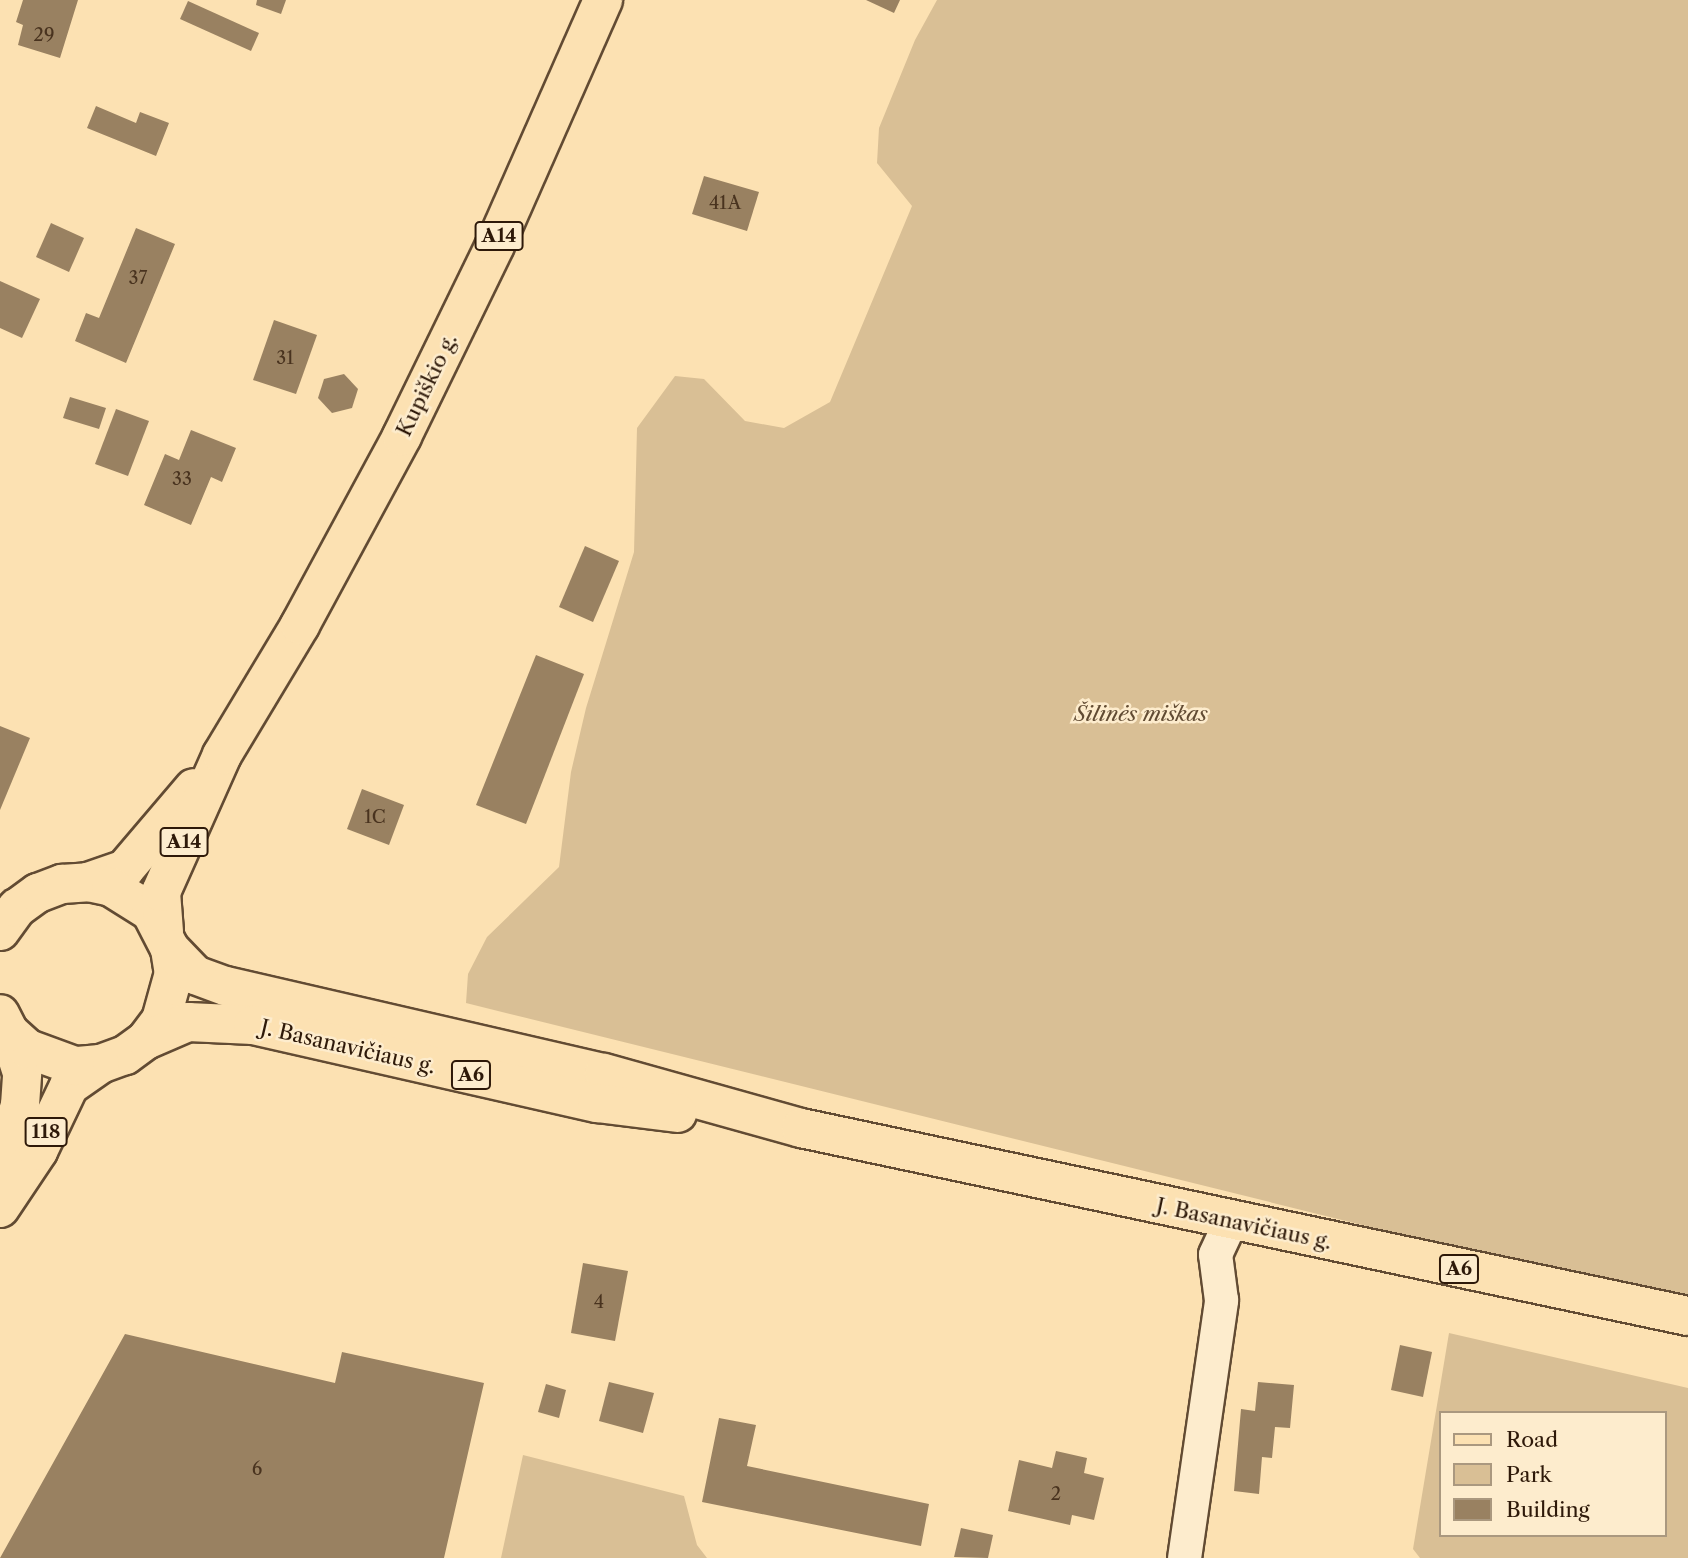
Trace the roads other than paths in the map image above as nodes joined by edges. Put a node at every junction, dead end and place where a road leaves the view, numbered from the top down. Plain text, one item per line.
1 (603, 0) edge
2 (222, 755) junction
3 (88, 882) junction
4 (6, 918) edge
5 (167, 940) junction
6 (5, 1023) edge
7 (146, 1040) junction
8 (100, 1064) junction
9 (800, 1128) junction
10 (0, 1169) edge
11 (0, 1208) edge
12 (1230, 1222) junction
13 (1688, 1316) edge
14 (1184, 1558) edge

1 - 2 main road, Kupiškio g. / A14
2 - 3 main road, Kupiškio g. / A14
2 - 5 main road, Kupiškio g. / A14
3 - 4 main road, Kupiškio g.
3 - 5 main road, J. Basanavičiaus g.
5 - 7 main road, Kupiškio g.
5 - 9 main road, J. Basanavičiaus g. / A6
6 - 8 main road
6 - 10 main road, 118
7 - 8 main road, J. Basanavičiaus g.
7 - 9 main road, J. Basanavičiaus g. / A6
8 - 11 main road, 118
9 - 12 main road, J. Basanavičiaus g. / A6
12 - 13 main road, J. Basanavičiaus g. / A6
12 - 14 street

